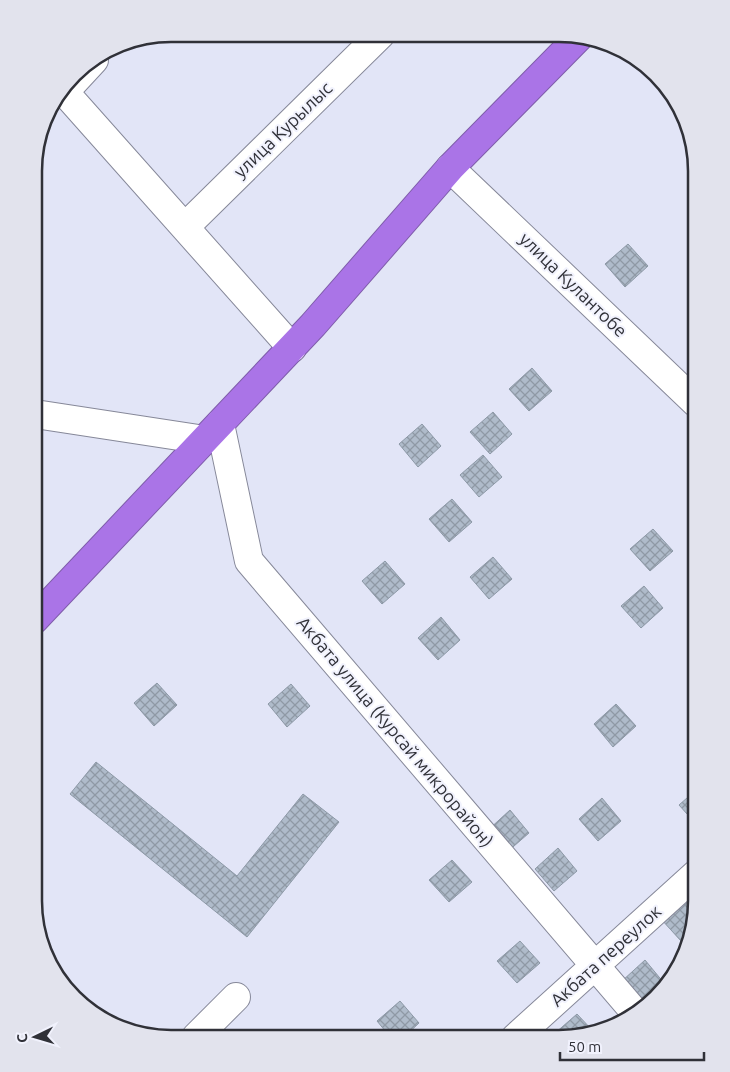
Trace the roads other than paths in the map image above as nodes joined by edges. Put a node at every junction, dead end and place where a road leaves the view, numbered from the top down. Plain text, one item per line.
1 (373, 42) edge
2 (572, 44) edge
3 (68, 95) edge
4 (450, 168) junction
5 (185, 227) junction
6 (292, 348) junction
7 (688, 395) edge
8 (42, 415) edge
9 (212, 432) junction
10 (42, 612) edge
11 (687, 882) edge
12 (595, 966) junction
13 (236, 997) dead end
14 (631, 1007) edge
15 (203, 1030) edge
16 (524, 1030) edge

1 - 5 street, улица Курылыс
2 - 4 highway
3 - 5 street
4 - 6 highway
4 - 7 street, улица Кулантобе
5 - 6 street
6 - 9 highway
8 - 9 street
9 - 10 highway
9 - 12 street, Акбата улица (Курсай микрорайон)
11 - 12 street, Акбата переулок
12 - 14 street, Акбата улица (Курсай микрорайон)
12 - 16 street, Акбата переулок
13 - 15 street

